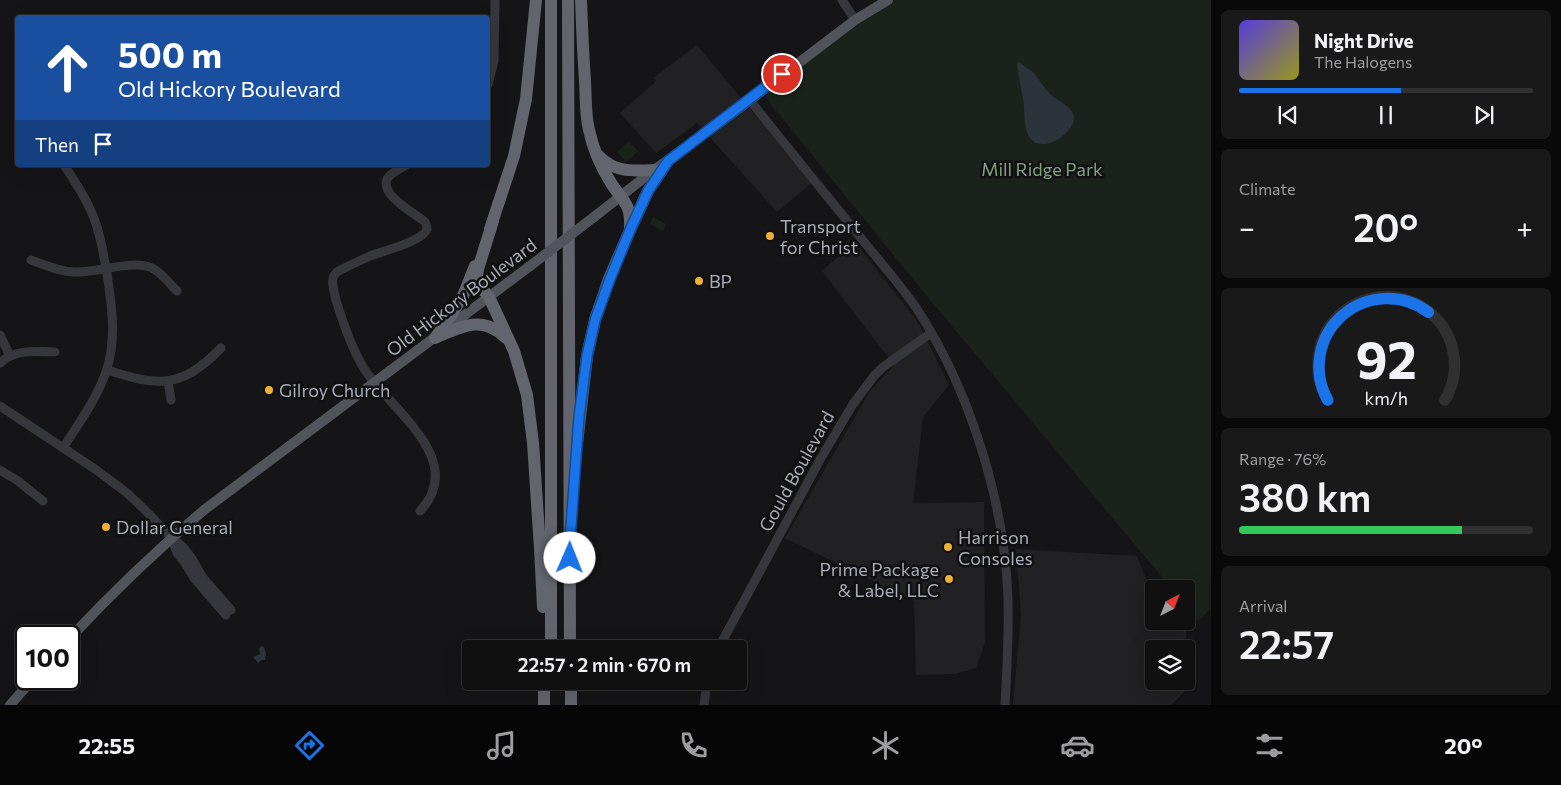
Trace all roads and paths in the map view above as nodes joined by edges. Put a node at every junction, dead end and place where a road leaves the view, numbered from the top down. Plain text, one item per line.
1 (495, 0) edge
2 (536, 0) edge
3 (551, 0) edge
4 (568, 0) edge
5 (581, 0) edge
6 (842, 0) edge
7 (888, 0) edge
8 (855, 20) junction
9 (490, 76) edge
10 (749, 99) junction
11 (595, 150) junction
12 (668, 161) junction
13 (65, 167) edge
14 (403, 167) edge
15 (654, 170) junction
16 (620, 196) junction
17 (493, 221) junction
18 (630, 230) junction
19 (31, 260) dead end
20 (106, 269) junction
21 (177, 291) dead end
22 (488, 297) junction
23 (931, 332) junction
24 (0, 335) edge
25 (435, 338) junction
26 (511, 344) junction
27 (221, 348) dead end
28 (55, 352) dead end
29 (10, 356) junction
30 (0, 363) edge
31 (107, 370) junction
32 (168, 381) junction
33 (376, 382) junction
34 (172, 400) dead end
35 (0, 406) edge
36 (63, 448) junction
37 (0, 470) edge
38 (43, 501) dead end
39 (420, 511) dead end
40 (172, 538) junction
41 (570, 540) junction
42 (228, 613) dead end
43 (80, 627) edge
44 (543, 640) edge
45 (551, 640) edge
46 (570, 640) edge
47 (722, 640) edge
48 (23, 690) edge
49 (544, 690) edge
50 (551, 690) edge
51 (570, 690) edge
52 (705, 690) edge
53 (10, 705) edge
54 (544, 705) edge
55 (550, 705) edge
56 (571, 705) edge
57 (704, 705) edge
58 (1005, 705) edge

1 - 9 street
2 - 17 highway
3 - 45 highway
4 - 41 highway
5 - 11 highway
6 - 8 street
7 - 8 main road, Old Hickory Boulevard
8 - 10 main road, Old Hickory Boulevard
10 - 12 main road, Old Hickory Boulevard
10 - 23 street
11 - 15 highway
11 - 16 highway
12 - 15 main road, Old Hickory Boulevard
12 - 18 highway
13 - 20 street
14 - 33 street
15 - 16 main road, Old Hickory Boulevard
16 - 18 highway
16 - 22 main road, Old Hickory Boulevard, bridge
17 - 22 highway
17 - 25 highway
18 - 41 highway
19 - 20 street
20 - 21 street
20 - 31 street
22 - 25 main road, Old Hickory Boulevard
22 - 26 highway
23 - 47 street, Gould Boulevard
23 - 58 street
24 - 29 street
25 - 26 highway
25 - 33 main road, Old Hickory Boulevard
26 - 44 highway
27 - 32 street
28 - 29 street
29 - 30 street
31 - 32 street
31 - 36 street
32 - 34 street
33 - 39 street
33 - 40 main road, Old Hickory Boulevard
35 - 36 street
36 - 40 street
37 - 38 street
40 - 42 street
40 - 43 main road, Old Hickory Boulevard
41 - 46 highway
48 - 53 main road
49 - 54 highway
50 - 55 highway
51 - 56 highway
52 - 57 street

